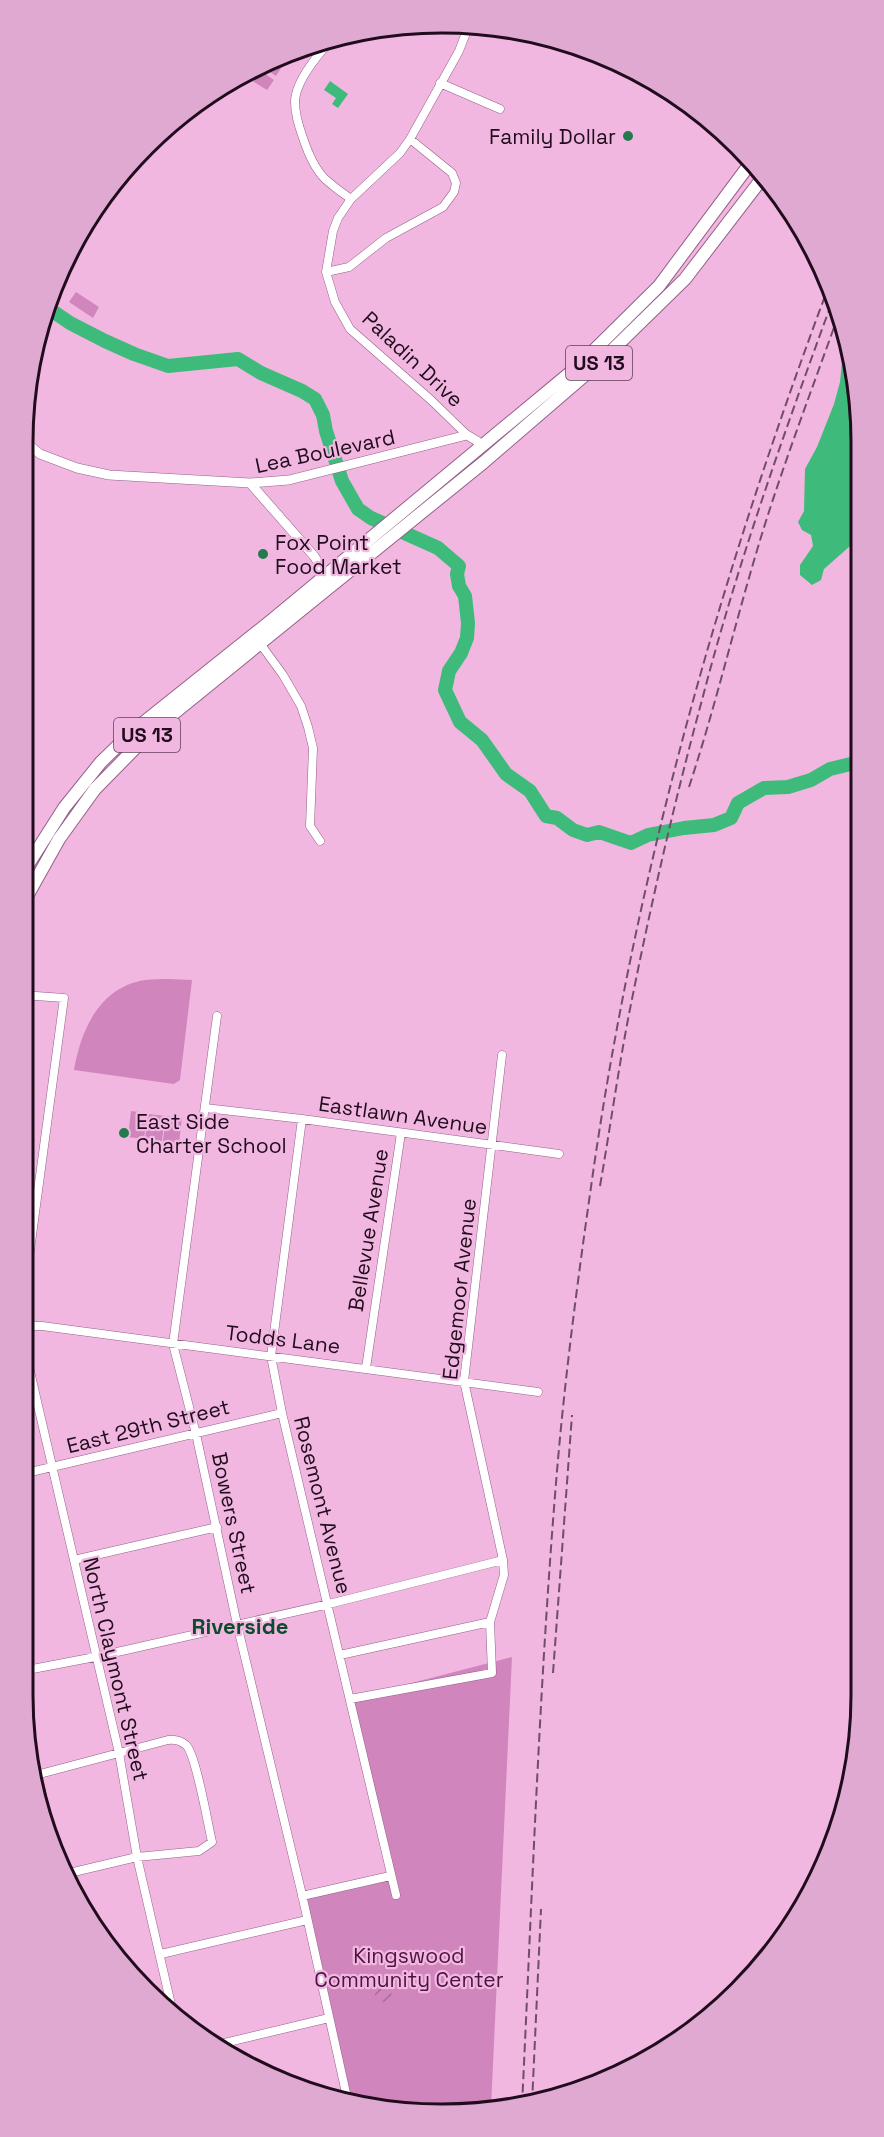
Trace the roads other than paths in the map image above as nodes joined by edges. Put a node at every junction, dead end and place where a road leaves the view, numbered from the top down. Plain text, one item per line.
1 (466, 34) edge
2 (319, 53) edge
3 (440, 83) junction
4 (500, 109) dead end
5 (410, 139) junction
6 (746, 168) edge
7 (759, 183) edge
8 (351, 199) junction
9 (326, 272) junction
10 (631, 313) junction
11 (571, 388) junction
12 (467, 435) junction
13 (481, 447) junction
14 (33, 448) edge
15 (250, 483) junction
16 (323, 577) junction
17 (312, 602) junction
18 (257, 639) junction
19 (320, 841) dead end
20 (33, 857) edge
21 (33, 885) edge
22 (33, 996) edge
23 (217, 1016) dead end
24 (502, 1055) dead end
25 (205, 1108) junction
26 (302, 1119) junction
27 (401, 1133) junction
28 (493, 1145) junction
29 (559, 1154) dead end
30 (33, 1228) edge
31 (33, 1326) edge
32 (173, 1344) junction
33 (271, 1356) junction
34 (366, 1368) junction
35 (464, 1381) junction
36 (33, 1385) edge
37 (538, 1392) dead end
38 (282, 1413) junction
39 (196, 1434) junction
40 (52, 1468) junction
41 (33, 1472) edge
42 (217, 1527) junction
43 (74, 1560) junction
44 (503, 1560) junction
45 (329, 1604) junction
46 (490, 1622) junction
47 (237, 1624) junction
48 (340, 1655) junction
49 (95, 1657) junction
50 (33, 1669) edge
51 (350, 1699) junction
52 (119, 1753) junction
53 (41, 1776) edge
54 (137, 1857) junction
55 (73, 1872) edge
56 (390, 1876) junction
57 (396, 1895) dead end
58 (302, 1896) junction
59 (307, 1920) junction
60 (161, 1954) junction
61 (170, 2002) edge
62 (329, 2018) junction
63 (227, 2042) edge
64 (346, 2092) edge

1 - 3 street, Paladin Drive
2 - 8 street
3 - 4 street
3 - 5 street, Paladin Drive
5 - 8 street, Paladin Drive
5 - 9 street
6 - 10 main road, US 13
7 - 11 main road, US 13
8 - 9 street, Paladin Drive
9 - 12 street, Paladin Drive
10 - 11 main road
10 - 13 main road, US 13
11 - 17 main road, US 13
12 - 13 street
12 - 15 street, Lea Boulevard
13 - 16 main road, US 13
14 - 15 street
15 - 16 street, Lea Boulevard
16 - 17 main road
16 - 18 main road, US 13
17 - 18 main road, US 13
18 - 19 street
18 - 20 main road, US 13
18 - 21 main road, US 13
22 - 30 street
23 - 25 street, Bowers Street
24 - 28 street, Edgemoor Avenue
25 - 26 street, Eastlawn Avenue
25 - 32 street, Bowers Street
26 - 27 street, Eastlawn Avenue
26 - 33 street, Rosemont Avenue
27 - 28 street, Eastlawn Avenue
27 - 34 street, Bellevue Avenue
28 - 29 street, Eastlawn Avenue
28 - 35 street, Edgemoor Avenue
31 - 32 street, Todds Lane
32 - 33 street, Todds Lane
32 - 39 street, Bowers Street
33 - 34 street, Todds Lane
33 - 38 street, Rosemont Avenue
34 - 35 street, Todds Lane
35 - 37 street, Todds Lane
35 - 44 street, Edgemoor Avenue
36 - 40 street, North Claymont Street
38 - 39 street, East 29th Street
38 - 45 street, Rosemont Avenue
39 - 40 street, East 29th Street
39 - 42 street, Bowers Street
40 - 41 street, East 29th Street
40 - 43 street, North Claymont Street
42 - 43 street
42 - 47 street, Bowers Street
43 - 49 street, North Claymont Street
44 - 45 street
44 - 46 street, Edgemoor Avenue
45 - 47 street
45 - 48 street, Rosemont Avenue
46 - 48 street
46 - 51 street, Edgemoor Avenue
47 - 49 street
47 - 58 street, Bowers Street
48 - 51 street, Rosemont Avenue
49 - 50 street
49 - 52 street, North Claymont Street
51 - 56 street, Rosemont Avenue
52 - 53 street
52 - 54 street, North Claymont Street
52 - 54 street
54 - 55 street
54 - 60 street, North Claymont Street
56 - 57 street, Rosemont Avenue
56 - 58 street
58 - 59 street, Bowers Street
59 - 60 street
59 - 62 street, Bowers Street
60 - 61 street, North Claymont Street
62 - 63 street
62 - 64 street, Bowers Street

